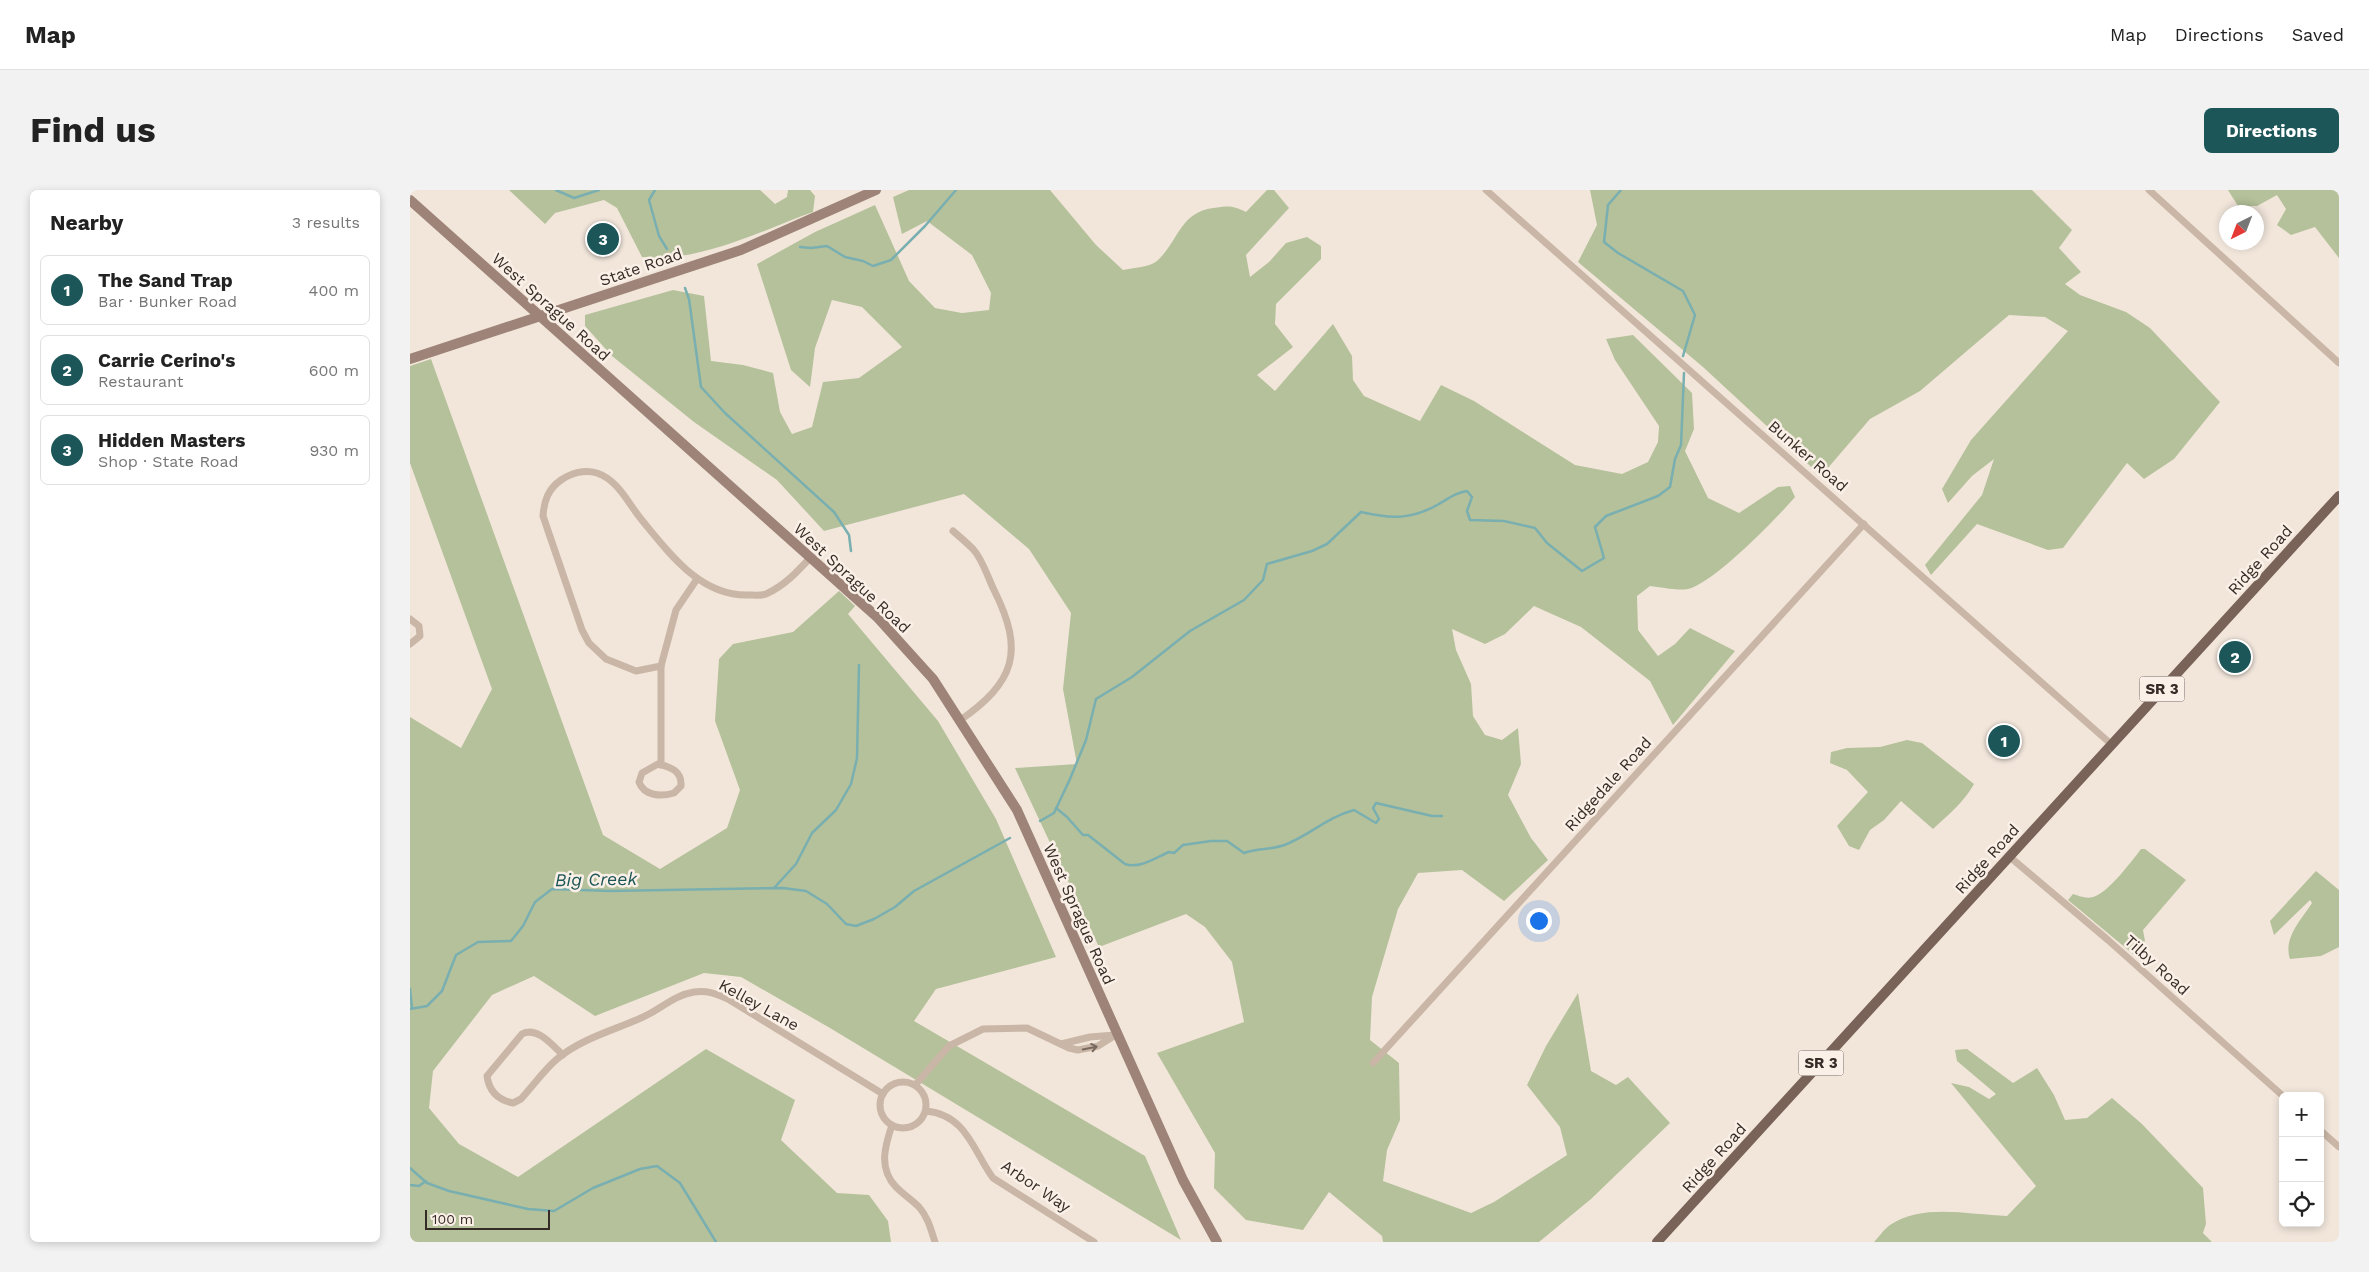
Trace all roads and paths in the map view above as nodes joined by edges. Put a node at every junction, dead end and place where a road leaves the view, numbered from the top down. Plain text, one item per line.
1 (876, 190) edge
2 (1486, 190) edge
3 (2150, 190) edge
4 (410, 200) edge
5 (538, 316) junction
6 (410, 358) edge
7 (2339, 363) edge
8 (2339, 496) edge
9 (1864, 524) junction
10 (953, 531) dead end
11 (810, 558) junction
12 (697, 579) junction
13 (410, 619) edge
14 (410, 644) edge
15 (661, 666) junction
16 (959, 720) junction
17 (2111, 744) junction
18 (661, 765) junction
19 (2010, 857) junction
20 (1117, 1034) junction
21 (563, 1055) junction
22 (1373, 1063) dead end
23 (916, 1084) junction
24 (2279, 1092) edge
25 (882, 1094) junction
26 (926, 1111) junction
27 (892, 1125) junction
28 (2324, 1134) edge
29 (2339, 1147) edge
30 (936, 1242) edge
31 (1094, 1242) edge
32 (1217, 1242) edge
33 (1657, 1242) edge

1 - 5 street, State Road
2 - 9 street, Bunker Road
3 - 7 street
4 - 5 street, West Sprague Road
5 - 6 street, State Road
5 - 11 street, West Sprague Road
8 - 17 main road, Ridge Road / SR 3
9 - 17 street, Bunker Road
9 - 22 street, Ridgedale Road
10 - 16 street
11 - 12 street
11 - 16 street, West Sprague Road
12 - 15 street
12 - 15 street
13 - 14 street
15 - 18 street
16 - 20 street, West Sprague Road
17 - 19 main road, Ridge Road / SR 3
18 - 18 street
19 - 24 street, Tilby Road
19 - 33 main road, Ridge Road / SR 3
20 - 23 street
20 - 32 street, West Sprague Road
21 - 21 street, Kelley Lane
21 - 25 street, Kelley Lane
23 - 25 street
23 - 26 street
25 - 27 street
26 - 27 street
26 - 31 street, Arbor Way
27 - 30 street
28 - 29 street

